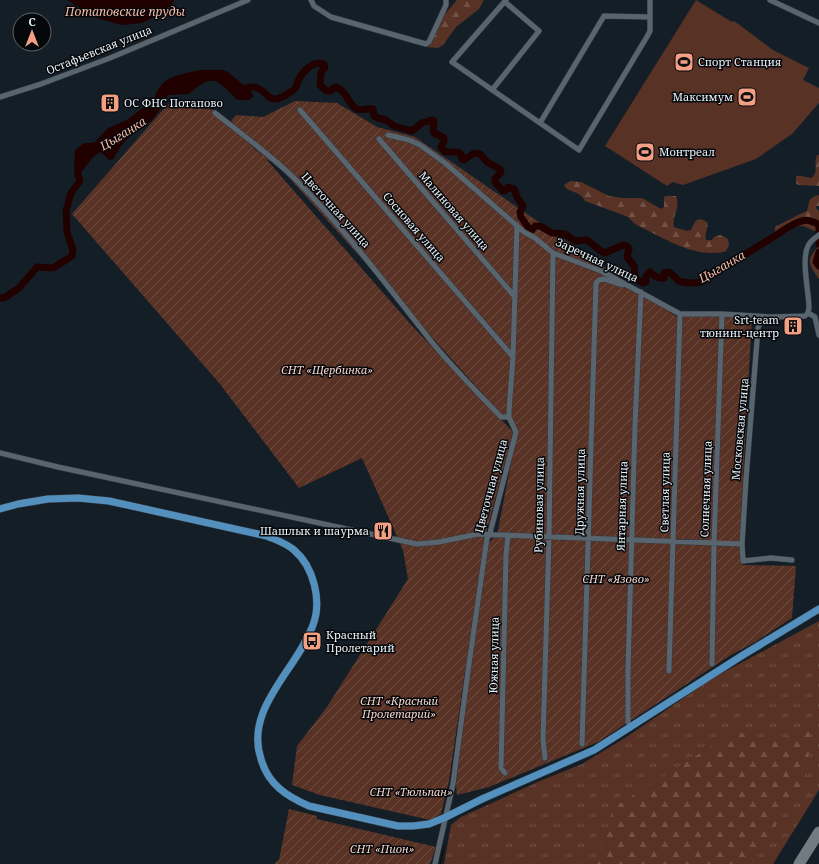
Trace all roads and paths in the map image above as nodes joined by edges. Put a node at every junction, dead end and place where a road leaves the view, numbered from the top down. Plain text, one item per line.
1 (248, 0) edge
2 (311, 0) edge
3 (446, 0) edge
4 (650, 0) edge
5 (770, 0) edge
6 (242, 1) edge
7 (505, 1) edge
8 (650, 17) junction
9 (819, 24) edge
10 (492, 90) junction
11 (0, 97) edge
12 (300, 110) dead end
13 (215, 114) dead end
14 (540, 123) junction
15 (388, 135) dead end
16 (379, 139) dead end
17 (517, 225) junction
18 (819, 236) edge
19 (553, 253) junction
20 (638, 290) junction
21 (515, 297) junction
22 (680, 314) junction
23 (722, 314) junction
24 (807, 314) junction
25 (762, 317) junction
26 (819, 335) edge
27 (513, 357) junction
28 (509, 417) junction
29 (0, 453) edge
30 (0, 509) edge
31 (490, 534) junction
32 (508, 535) junction
33 (549, 537) junction
34 (589, 538) junction
35 (632, 540) junction
36 (674, 541) junction
37 (714, 543) junction
38 (742, 544) junction
39 (792, 560) dead end
40 (819, 609) edge
41 (712, 664) dead end
42 (669, 671) dead end
43 (628, 722) dead end
44 (582, 744) dead end
45 (545, 758) dead end
46 (505, 773) dead end
47 (446, 818) junction
48 (435, 864) edge

1 - 6 street, Остафьевская улица
2 - 3 street
4 - 8 street
5 - 9 street
6 - 11 street, Остафьевская улица
7 - 10 street
7 - 10 street
8 - 14 street
8 - 14 street
10 - 14 street
12 - 27 street, Сосновая улица
13 - 28 street, Цветочная улица
15 - 17 street, Заречная улица
16 - 21 street, Малиновая улица
17 - 19 street, Заречная улица
17 - 21 street
18 - 24 street
19 - 20 street, Заречная улица
19 - 33 street, Рубиновая улица
20 - 22 street, Заречная улица
20 - 34 street, Дружная улица
20 - 35 street, Янтарная улица
21 - 27 street
22 - 23 street, Заречная улица
22 - 36 street, Светлая улица
23 - 25 street, Заречная улица
23 - 37 street, Солнечная улица
24 - 25 street, Заречная улица
24 - 26 street
25 - 38 street, Московская улица
27 - 28 street
28 - 31 street, Цветочная улица
29 - 31 street
30 - 47 main road
31 - 32 street
31 - 47 street, Цветочная улица
32 - 33 street
32 - 46 street, Южная улица
33 - 34 street
33 - 45 street, Рубиновая улица
34 - 35 street
34 - 44 street, Дружная улица
35 - 36 street
35 - 43 street, Янтарная улица
36 - 37 street
36 - 42 street, Светлая улица
37 - 38 street
37 - 41 street, Солнечная улица
38 - 39 street, Московская улица
40 - 47 main road
47 - 48 street, Цветочная улица

